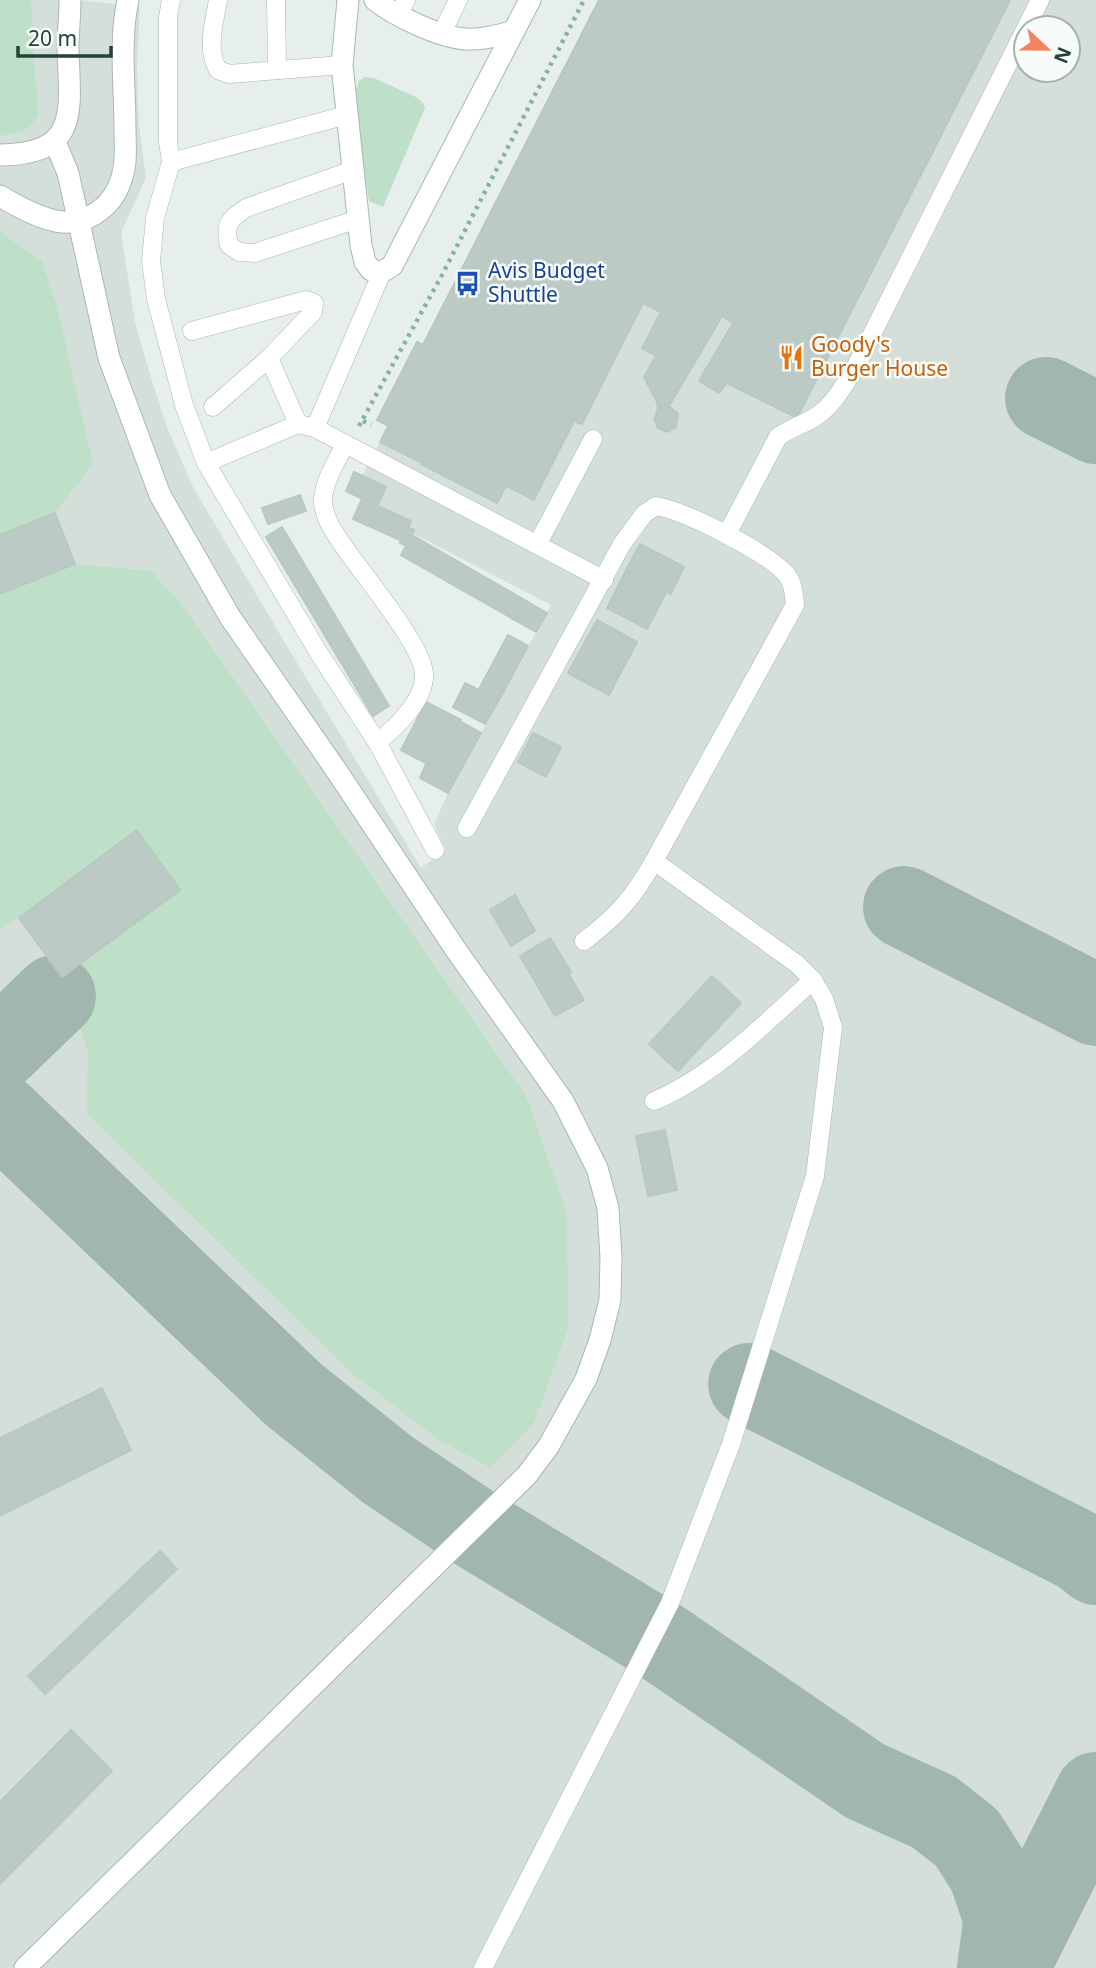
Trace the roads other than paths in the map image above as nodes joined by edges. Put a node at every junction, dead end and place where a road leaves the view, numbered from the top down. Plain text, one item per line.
1 (70, 0) edge
2 (128, 0) edge
3 (171, 0) edge
4 (218, 0) edge
5 (276, 0) edge
6 (348, 0) edge
7 (375, 0) edge
8 (458, 0) edge
9 (530, 0) edge
10 (1040, 0) edge
11 (402, 7) edge
12 (514, 31) junction
13 (442, 33) junction
14 (342, 65) junction
15 (276, 70) junction
16 (348, 115) junction
17 (55, 142) junction
18 (0, 155) edge
19 (171, 162) junction
20 (353, 170) junction
21 (0, 197) edge
22 (358, 219) junction
23 (79, 222) junction
24 (382, 272) junction
25 (192, 331) dead end
26 (269, 358) junction
27 (213, 408) dead end
28 (307, 426) junction
29 (593, 439) dead end
30 (345, 444) junction
31 (206, 463) junction
32 (727, 534) junction
33 (537, 545) junction
34 (604, 580) junction
35 (377, 742) junction
36 (467, 828) dead end
37 (435, 850) dead end
38 (654, 861) junction
39 (584, 941) dead end
40 (813, 980) junction
41 (654, 1101) dead end
42 (25, 1968) edge
43 (483, 1968) edge

1 - 17 street
2 - 23 street
3 - 19 lane
4 - 15 lane
5 - 15 lane
6 - 14 street
7 - 11 street
8 - 13 lane
9 - 12 street
10 - 32 lane
11 - 13 street
12 - 13 street
12 - 24 street
14 - 15 lane
14 - 16 street
16 - 19 lane
16 - 20 street
17 - 18 street
17 - 23 street
19 - 31 lane
20 - 22 street
20 - 22 lane
21 - 23 street
22 - 24 street
23 - 42 street
24 - 28 lane
25 - 26 lane
26 - 27 lane
26 - 28 lane
28 - 30 lane
28 - 31 lane
29 - 33 lane
30 - 33 lane
30 - 35 lane
31 - 35 lane
32 - 34 lane
32 - 38 lane
33 - 34 lane
34 - 36 lane
35 - 37 lane
38 - 39 lane
38 - 40 lane
40 - 41 lane
40 - 43 lane

